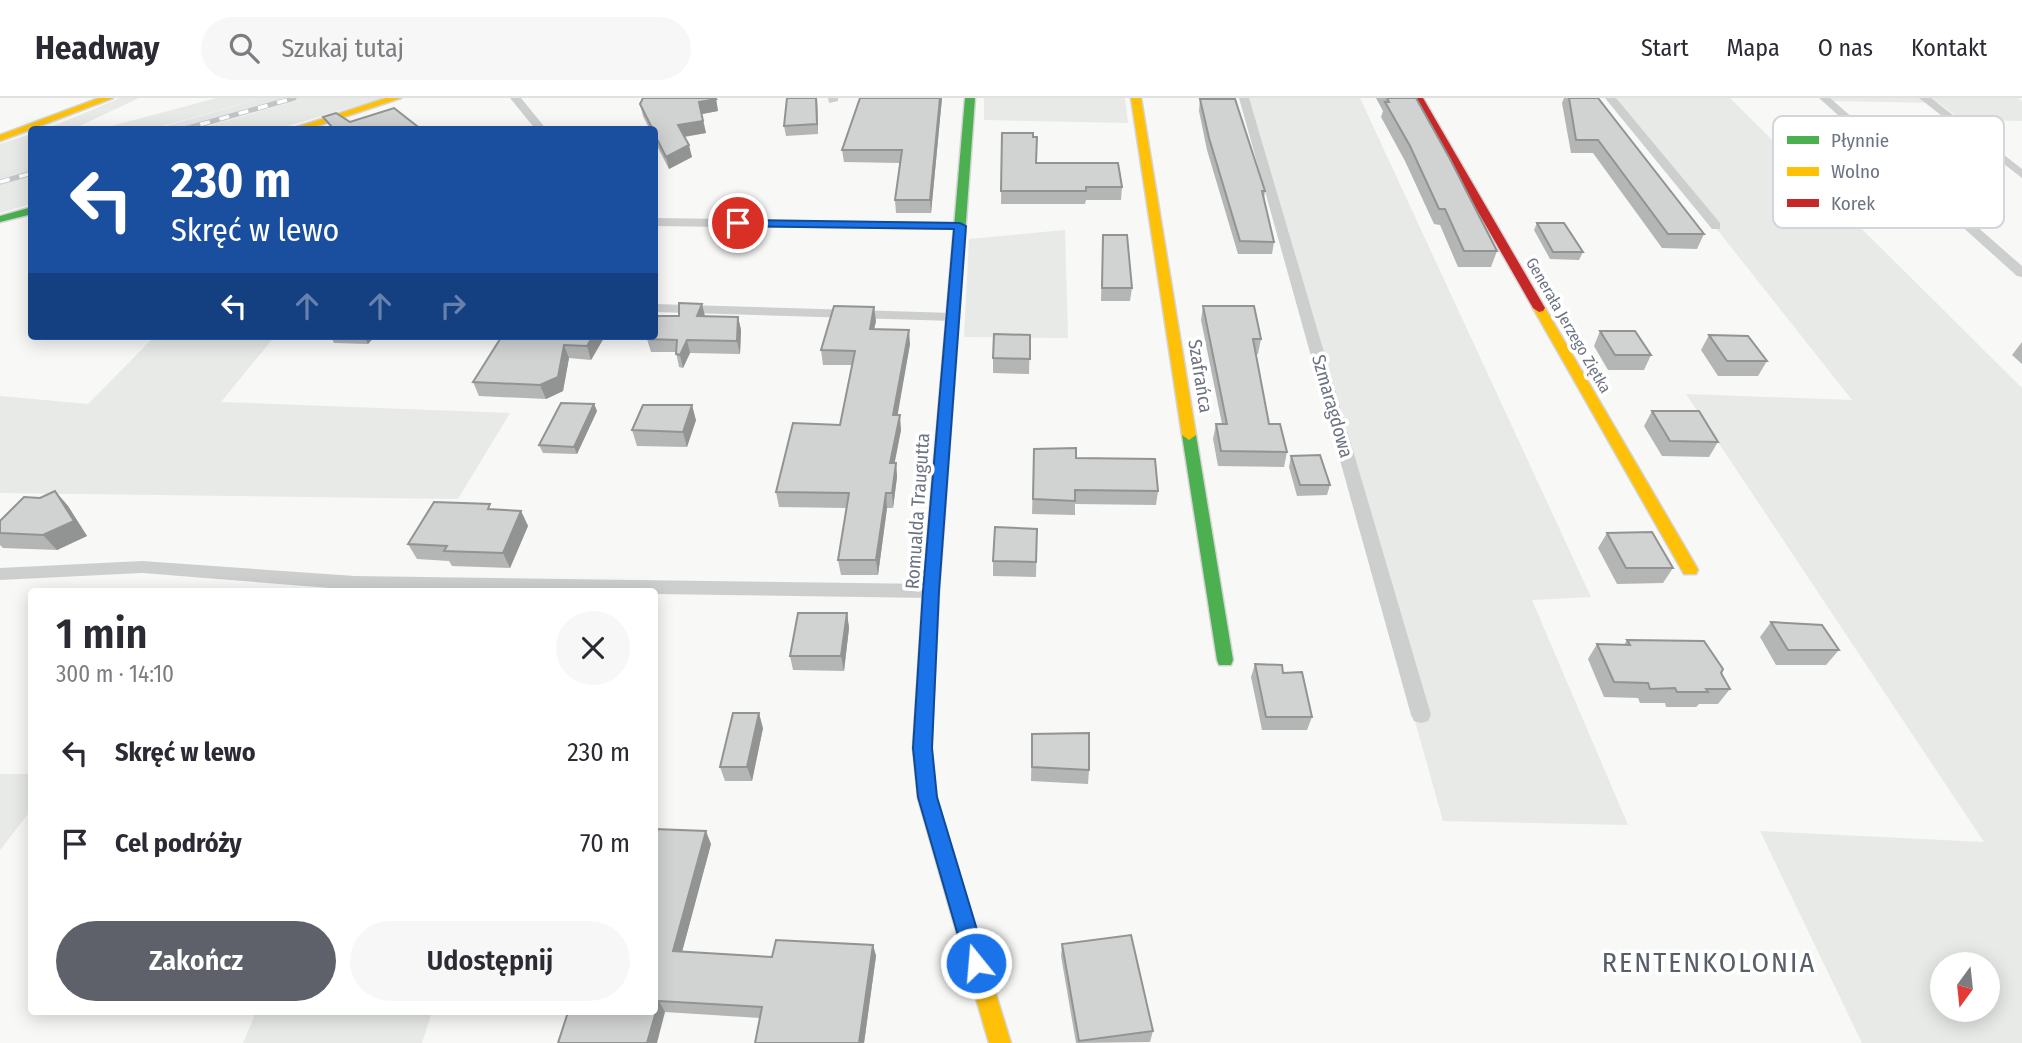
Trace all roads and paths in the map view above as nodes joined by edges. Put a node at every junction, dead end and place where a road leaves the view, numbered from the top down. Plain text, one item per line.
1 (108, 98) edge
2 (396, 98) edge
3 (515, 98) edge
4 (970, 98) edge
5 (1136, 98) edge
6 (1244, 98) edge
7 (1418, 98) edge
8 (1610, 98) edge
9 (1824, 98) edge
10 (1924, 98) edge
11 (1844, 116) edge
12 (1947, 116) edge
13 (32, 126) edge
14 (306, 126) edge
15 (539, 126) edge
16 (28, 128) edge
17 (0, 138) edge
18 (2004, 161) edge
19 (2022, 175) edge
20 (28, 211) edge
21 (0, 219) edge
22 (658, 222) edge
23 (960, 226) junction
24 (1716, 226) dead end
25 (1971, 228) edge
26 (2022, 273) edge
27 (658, 308) edge
28 (954, 317) junction
29 (1689, 570) dead end
30 (0, 574) edge
31 (931, 591) junction
32 (1225, 660) dead end
33 (1421, 715) dead end
34 (1000, 1043) edge

1 - 13 street
2 - 14 street
3 - 15 lane
4 - 23 street, Romualda Traugutta
5 - 32 street, Szafrańca
6 - 33 lane, Szmaragdowa
7 - 29 street, Generała Jerzego Ziętka
8 - 24 lane
9 - 11 lane
10 - 12 lane
16 - 17 street
18 - 19 lane
20 - 21 street
22 - 23 lane
23 - 28 street, Romualda Traugutta
25 - 26 lane
27 - 28 lane
28 - 31 street, Romualda Traugutta
30 - 31 lane
31 - 34 street, Romualda Traugutta

